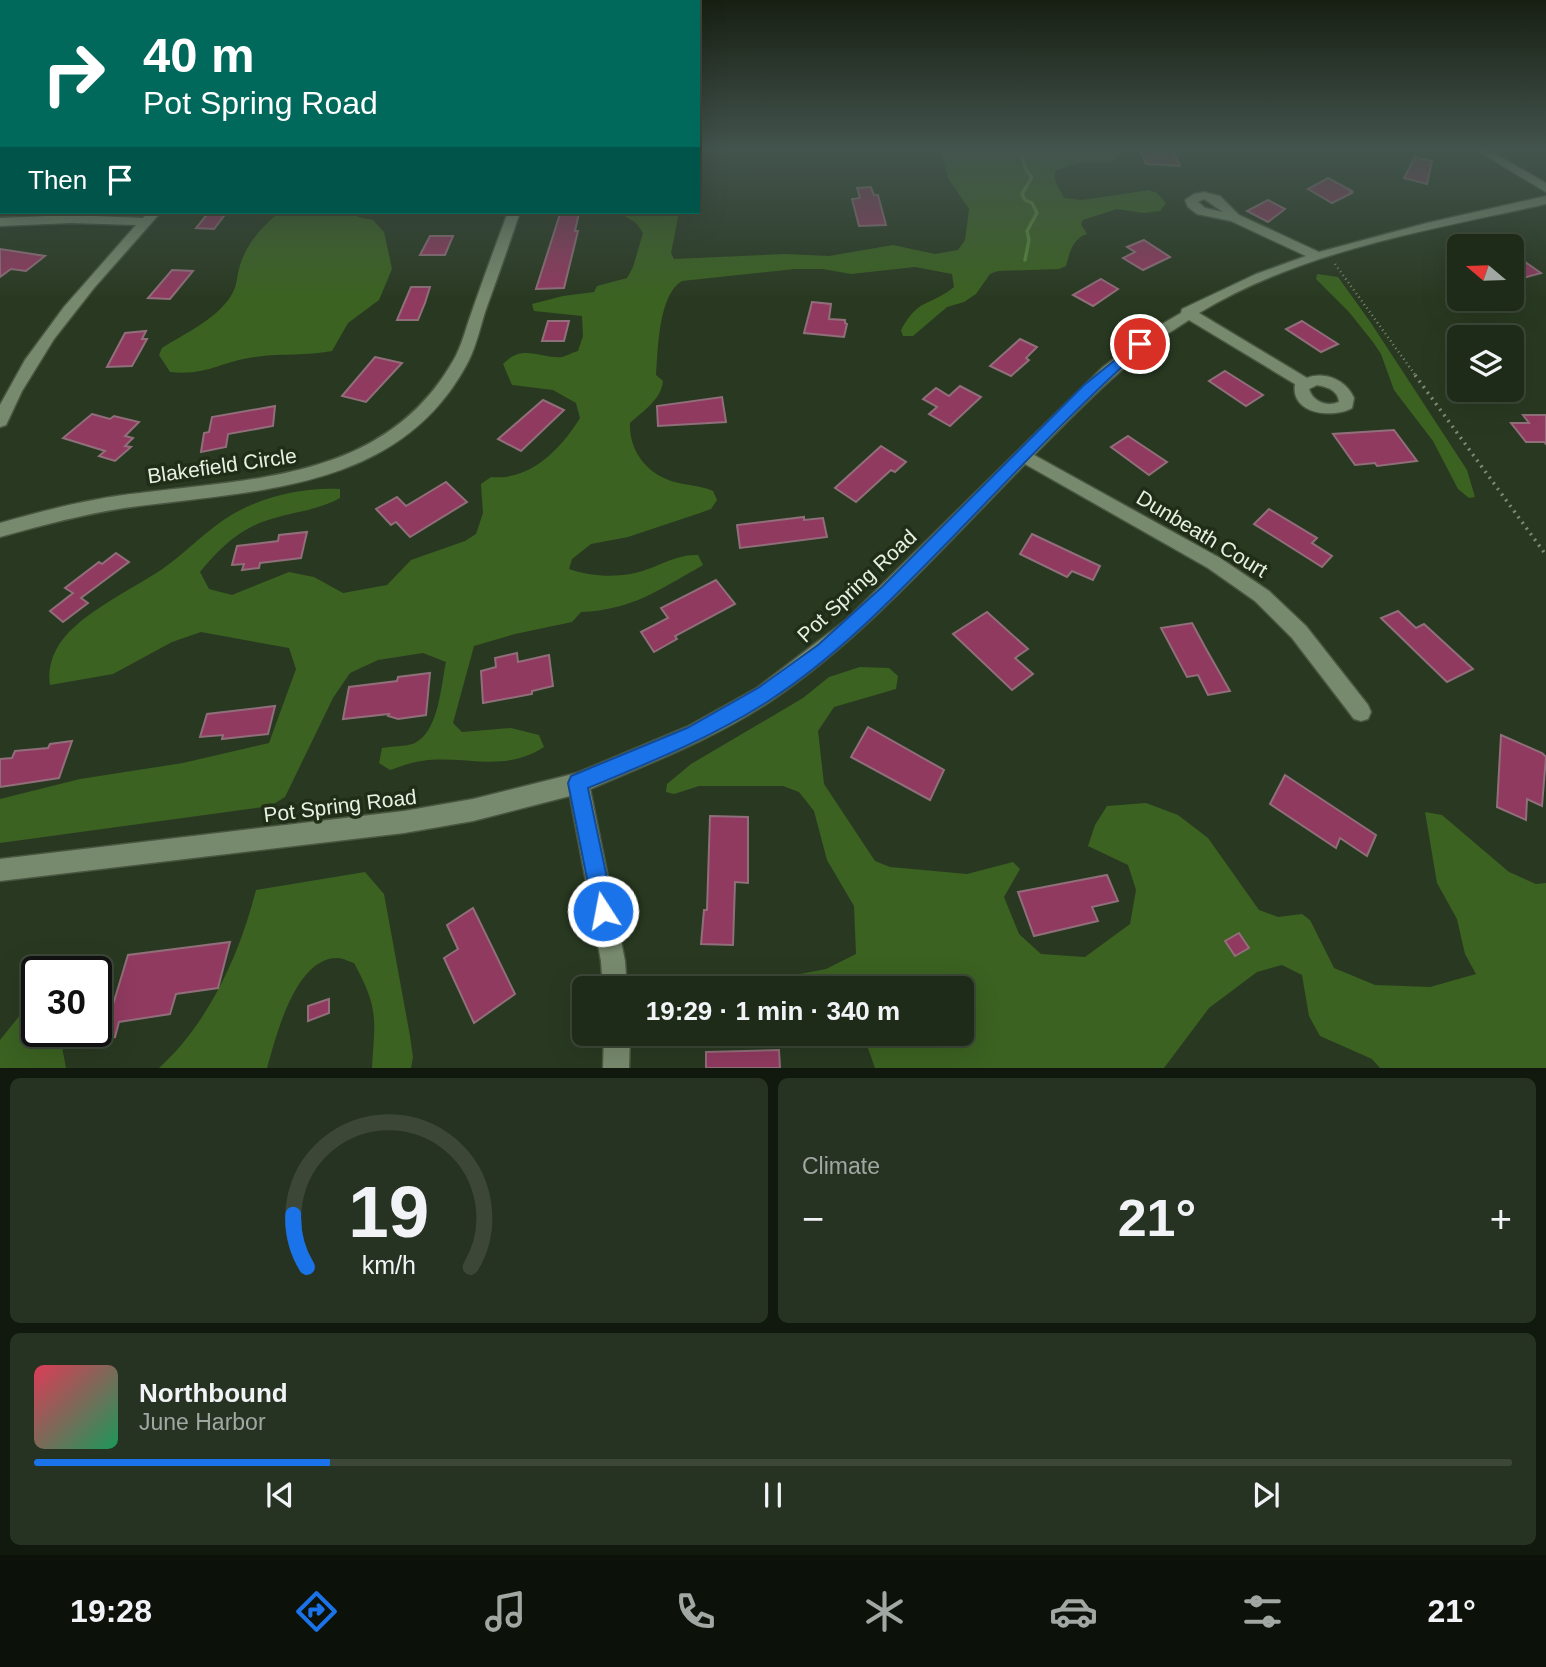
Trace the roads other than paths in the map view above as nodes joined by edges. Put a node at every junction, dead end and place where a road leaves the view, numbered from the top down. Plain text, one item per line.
1 (1546, 200) edge
2 (512, 214) edge
3 (151, 217) edge
4 (1235, 218) dead end
5 (0, 222) edge
6 (1320, 253) junction
7 (1187, 312) junction
8 (1304, 383) dead end
9 (0, 421) edge
10 (1023, 456) junction
11 (0, 530) edge
12 (1361, 712) dead end
13 (578, 783) junction
14 (0, 870) edge
15 (614, 976) edge
16 (617, 1046) edge
17 (616, 1068) edge

1 - 6 street, Pot Spring Road
2 - 11 street, Blakefield Circle
3 - 5 street
3 - 9 street
4 - 6 street
6 - 7 street, Pot Spring Road
7 - 8 street
7 - 10 street, Pot Spring Road
10 - 12 street, Dunbeath Court
10 - 13 street, Pot Spring Road
13 - 14 street, Pot Spring Road
13 - 15 street
16 - 17 street

